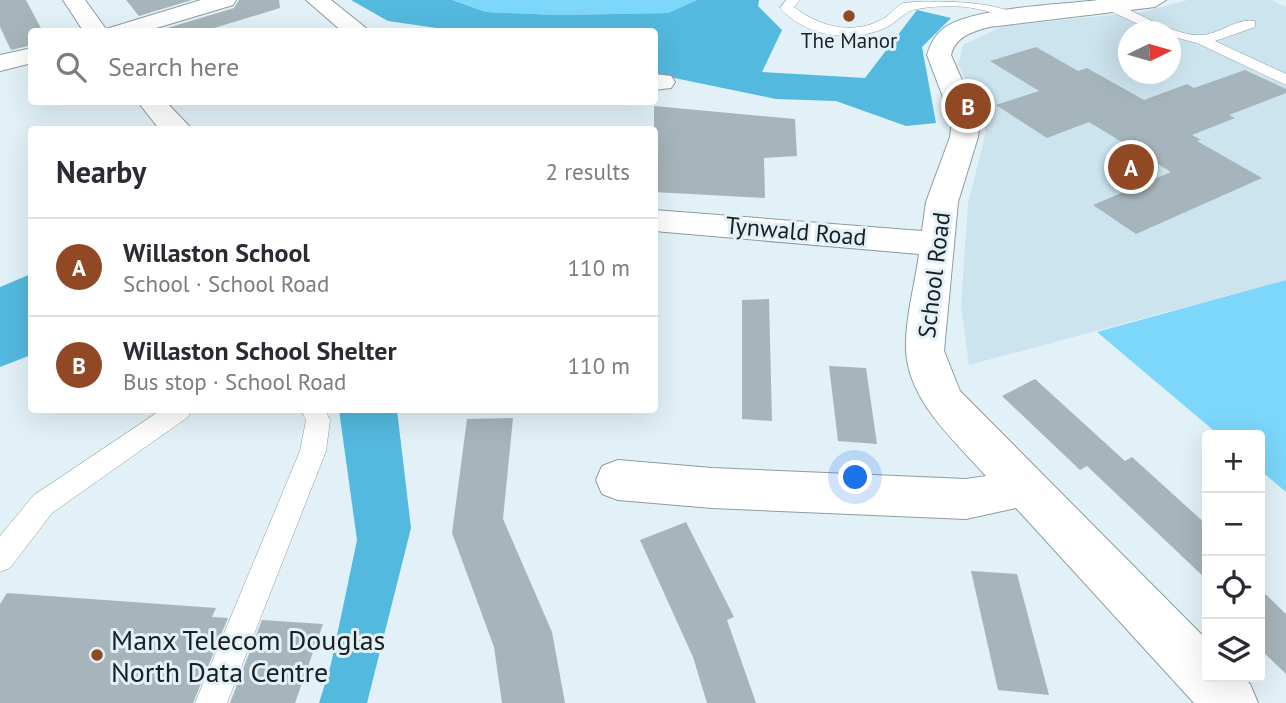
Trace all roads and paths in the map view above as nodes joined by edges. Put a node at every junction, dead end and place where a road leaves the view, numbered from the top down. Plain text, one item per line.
1 (74, 0) edge
2 (225, 0) edge
3 (317, 0) edge
4 (793, 0) edge
5 (1155, 0) edge
6 (1113, 7) junction
7 (1012, 17) junction
8 (1144, 21) edge
9 (1250, 24) dead end
10 (93, 28) edge
11 (130, 28) edge
12 (354, 28) edge
13 (1181, 35) edge
14 (1202, 40) junction
15 (28, 56) edge
16 (0, 63) edge
17 (1286, 80) edge
18 (154, 105) edge
19 (172, 126) edge
20 (658, 220) edge
21 (937, 244) junction
22 (175, 413) edge
23 (314, 413) edge
24 (618, 480) dead end
25 (1020, 483) junction
26 (0, 558) edge
27 (211, 703) edge
28 (1231, 703) edge

1 - 10 street
2 - 11 street
3 - 12 street
4 - 7 lane
5 - 6 street, School Road
6 - 7 street, School Road
6 - 8 lane
7 - 21 street, School Road
9 - 14 lane
13 - 14 lane
14 - 17 lane
15 - 16 street
18 - 19 street
20 - 21 street, Tynwald Road
21 - 25 street, School Road
22 - 26 lane
23 - 27 lane
24 - 25 street
25 - 28 street, School Road

